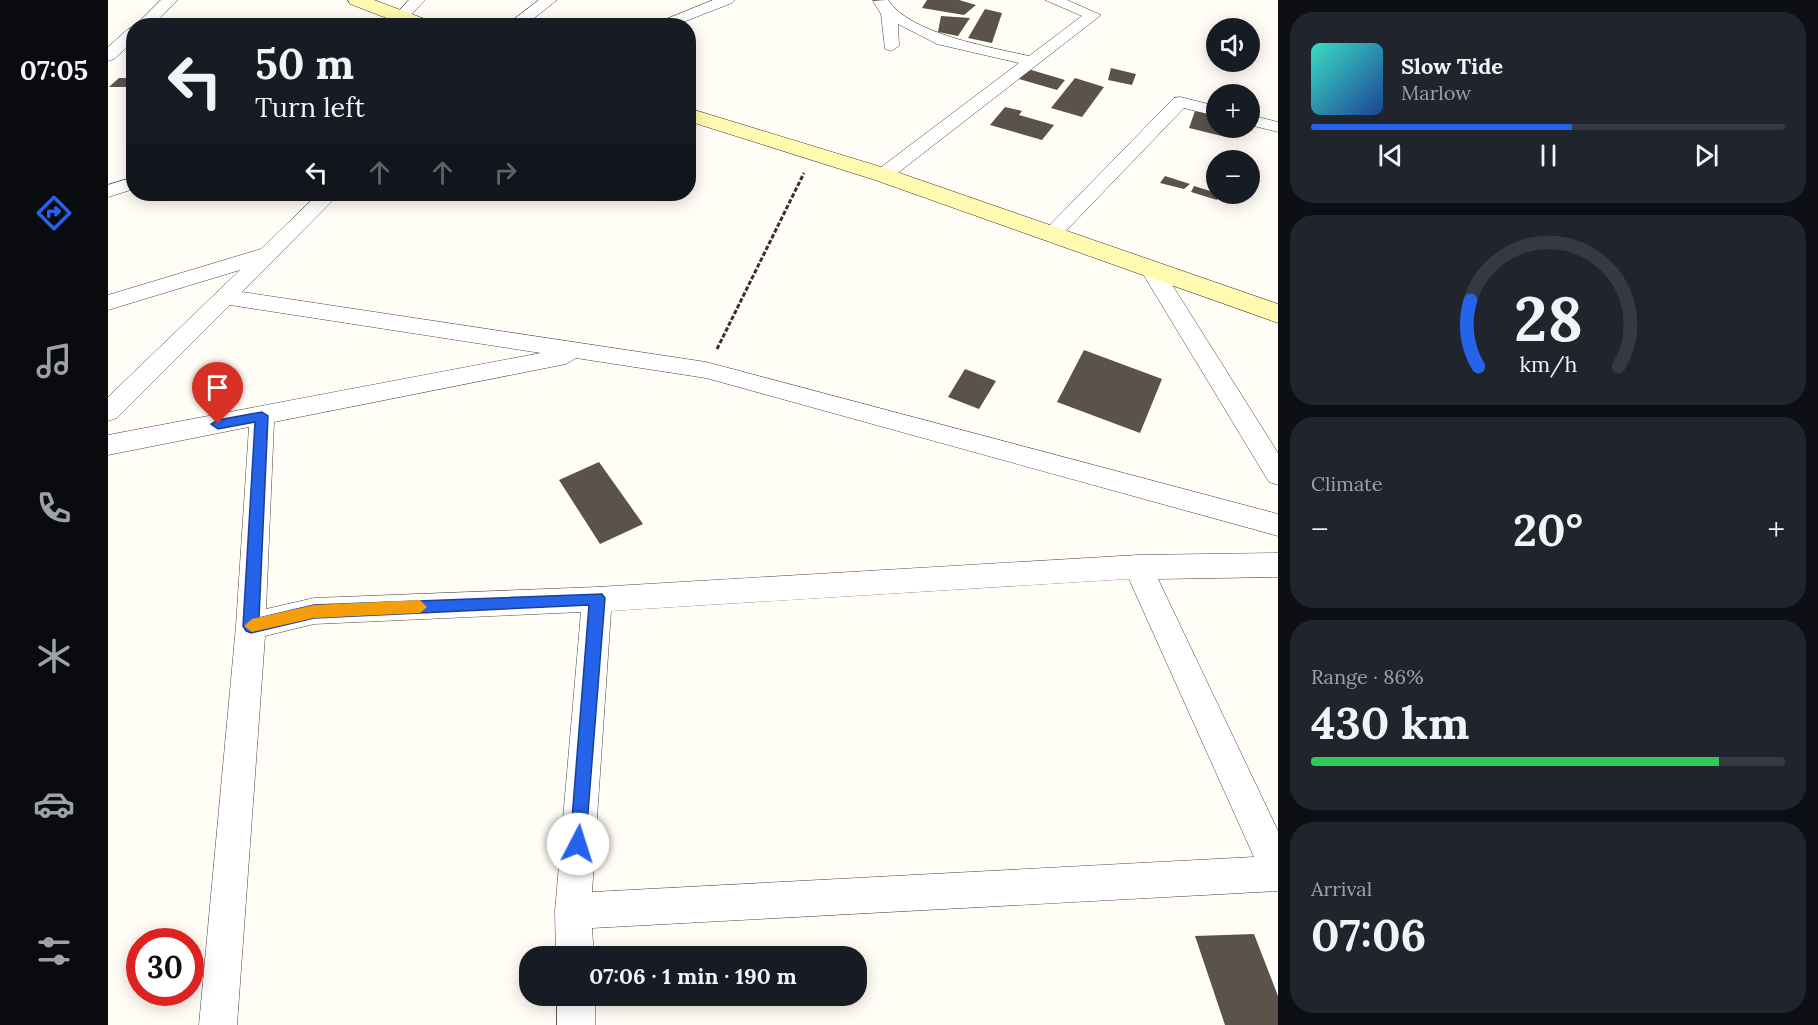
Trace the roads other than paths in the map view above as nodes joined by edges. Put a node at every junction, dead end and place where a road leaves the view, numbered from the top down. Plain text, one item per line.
1 (170, 0) edge
2 (357, 0) edge
3 (417, 0) edge
4 (549, 0) edge
5 (727, 0) edge
6 (1053, 0) edge
7 (885, 7) edge
8 (403, 15) junction
9 (150, 18) edge
10 (409, 18) edge
11 (524, 18) edge
12 (679, 18) edge
13 (126, 39) edge
14 (891, 46) dead end
15 (108, 56) edge
16 (1030, 61) junction
17 (1206, 108) edge
18 (696, 116) edge
19 (1260, 122) edge
20 (1278, 127) edge
21 (883, 175) junction
22 (126, 185) edge
23 (108, 191) edge
24 (322, 201) edge
25 (1052, 234) junction
26 (271, 253) junction
27 (1151, 269) junction
28 (226, 297) junction
29 (108, 303) edge
30 (1278, 314) edge
31 (585, 353) junction
32 (108, 412) edge
33 (262, 416) junction
34 (108, 445) edge
35 (1278, 475) edge
36 (1278, 525) edge
37 (1278, 565) edge
38 (1138, 567) junction
39 (597, 598) junction
40 (251, 626) junction
41 (1278, 872) edge
42 (573, 911) junction
43 (574, 946) edge
44 (576, 1006) edge
45 (218, 1025) edge
46 (576, 1025) edge

1 - 9 street
2 - 8 street
3 - 8 street
4 - 11 street
5 - 12 street
6 - 16 street
7 - 14 street
7 - 16 street
8 - 10 street
13 - 15 street
16 - 21 street
17 - 25 street
18 - 21 street
19 - 20 street
21 - 25 street
22 - 23 street
24 - 26 street
25 - 27 street
26 - 28 street
26 - 29 street
27 - 30 street
27 - 35 street
28 - 31 street
28 - 32 street
31 - 33 street
31 - 36 street
33 - 34 street
33 - 40 street
37 - 38 street
38 - 39 street
38 - 41 street
39 - 40 street
39 - 42 street
40 - 45 street
41 - 42 street
42 - 43 street
44 - 46 street

